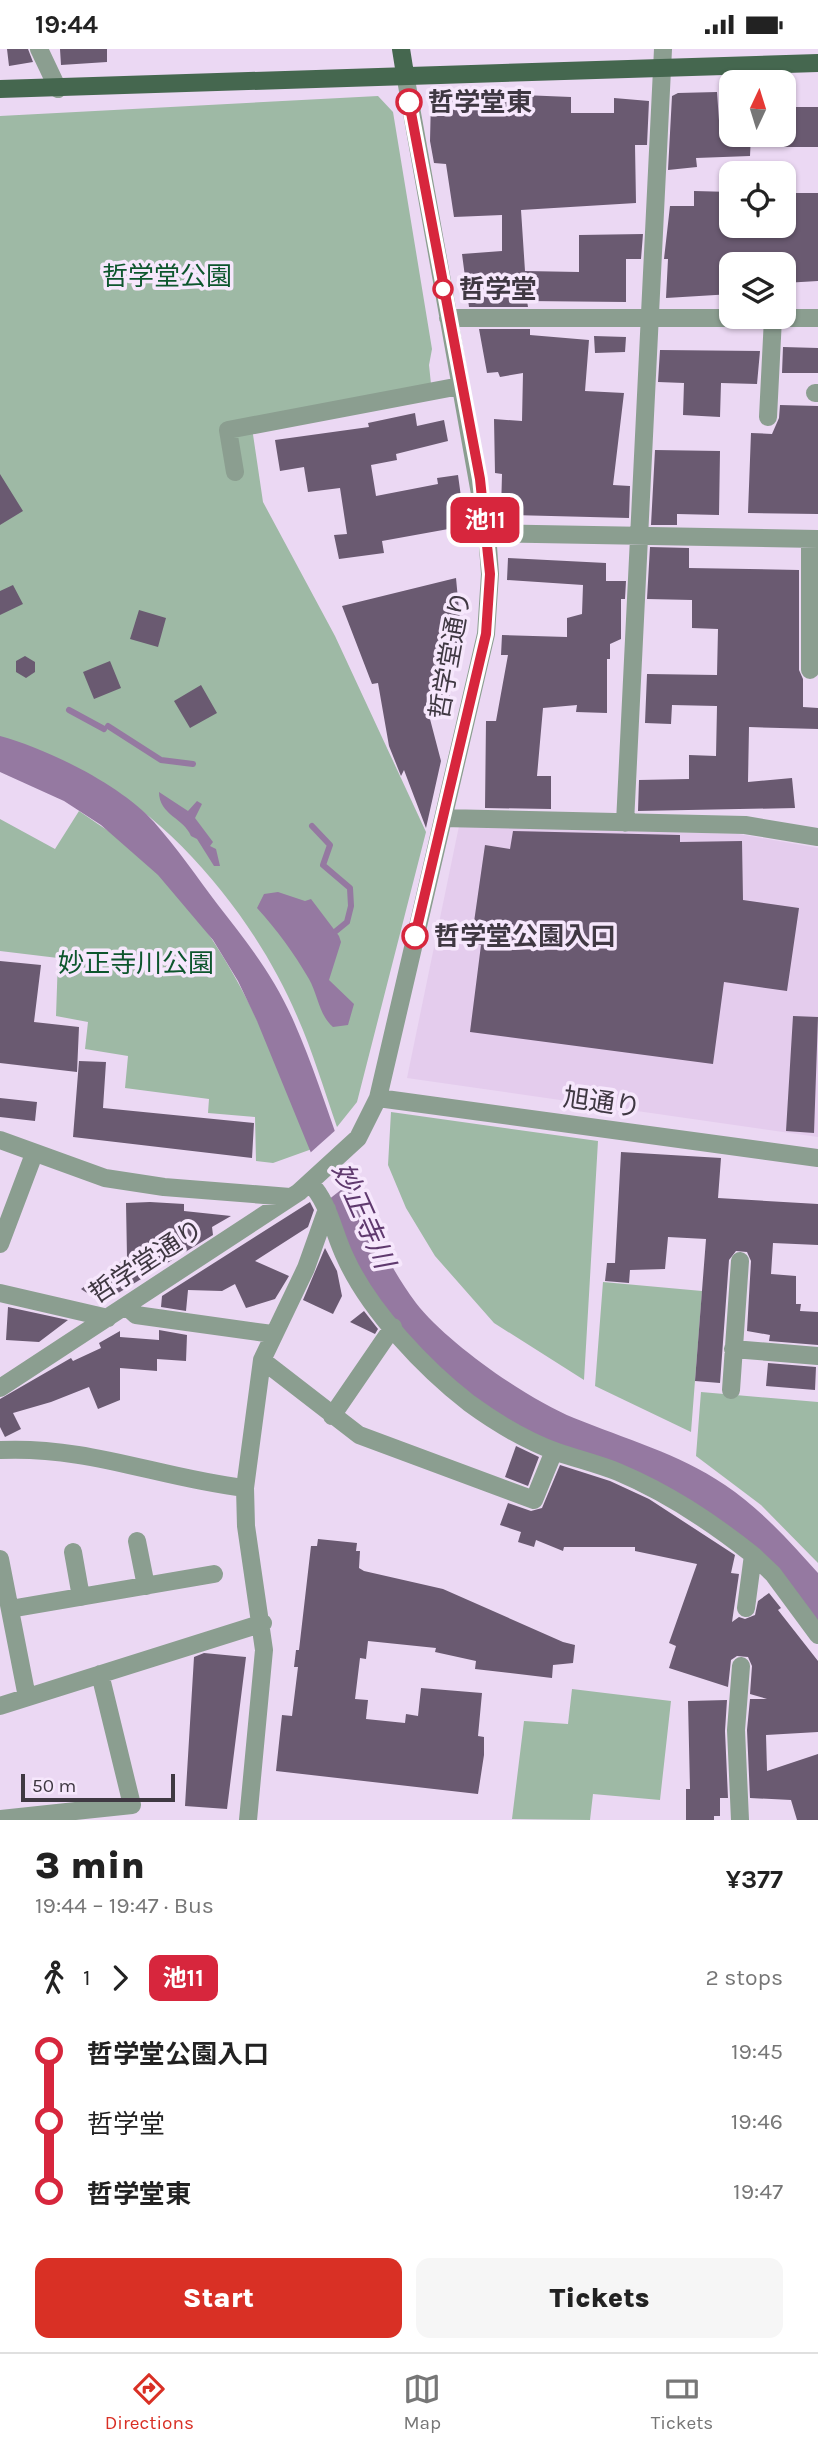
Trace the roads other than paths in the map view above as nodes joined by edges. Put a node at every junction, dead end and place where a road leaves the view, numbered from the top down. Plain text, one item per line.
1 (40, 49) edge
2 (401, 49) edge
3 (663, 49) edge
4 (818, 63) edge
5 (662, 68) junction
6 (405, 74) junction
7 (0, 89) edge
8 (58, 89) junction
9 (448, 318) junction
10 (650, 318) junction
11 (719, 318) edge
12 (796, 318) edge
13 (818, 318) edge
14 (772, 329) edge
15 (460, 386) junction
16 (768, 418) dead end
17 (235, 472) dead end
18 (487, 533) junction
19 (640, 536) junction
20 (814, 539) edge
21 (810, 670) dead end
22 (443, 818) junction
23 (625, 823) junction
24 (818, 838) edge
25 (378, 1098) junction
26 (0, 1140) edge
27 (34, 1154) junction
28 (818, 1158) edge
29 (314, 1179) junction
30 (290, 1197) junction
31 (327, 1209) junction
32 (0, 1244) edge
33 (740, 1261) dead end
34 (0, 1293) edge
35 (126, 1306) junction
36 (108, 1318) junction
37 (393, 1327) junction
38 (272, 1335) junction
39 (733, 1349) junction
40 (818, 1356) edge
41 (262, 1360) junction
42 (0, 1388) edge
43 (730, 1390) dead end
44 (332, 1416) junction
45 (0, 1450) edge
46 (554, 1451) junction
47 (245, 1488) junction
48 (137, 1541) dead end
49 (73, 1552) dead end
50 (753, 1555) junction
51 (0, 1559) edge
52 (214, 1574) dead end
53 (146, 1586) junction
54 (81, 1597) junction
55 (746, 1608) dead end
56 (8, 1621) edge
57 (263, 1623) junction
58 (818, 1635) edge
59 (741, 1666) dead end
60 (100, 1674) junction
61 (27, 1697) junction
62 (0, 1706) edge
63 (0, 1819) edge
64 (248, 1820) edge
65 (740, 1820) edge

1 - 8 street
2 - 6 main road
3 - 5 street
4 - 5 main road
5 - 6 main road
5 - 10 street
6 - 8 main road
6 - 9 street, 哲学堂通り
7 - 8 main road
9 - 10 street
9 - 15 street, 哲学堂通り
10 - 11 street
10 - 19 street
12 - 13 street
14 - 16 street
15 - 17 street
15 - 18 street, 哲学堂通り
18 - 19 street
18 - 22 street, 哲学堂通り
19 - 20 street
19 - 23 street
20 - 21 street
22 - 23 street
22 - 25 street, 哲学堂通り
23 - 24 street
25 - 28 street, 旭通り
25 - 29 street, 哲学堂通り
26 - 27 street
27 - 30 street
27 - 32 street
29 - 30 street, 哲学堂通り
29 - 31 street
30 - 35 street, 哲学堂通り
31 - 37 street
31 - 38 street
33 - 39 street
34 - 36 street
35 - 36 street, 哲学堂通り
35 - 38 street
36 - 42 street, 哲学堂通り
37 - 44 street
37 - 46 street
38 - 41 street
39 - 40 street
39 - 43 street
41 - 44 street
41 - 47 street
44 - 46 street
45 - 47 street
46 - 50 street
47 - 57 street
48 - 53 street
49 - 54 street
50 - 55 street
50 - 58 street
51 - 56 street
52 - 53 street
53 - 54 street
54 - 56 street
56 - 61 street
57 - 60 street
57 - 64 street
59 - 65 street
60 - 61 street
60 - 63 street
61 - 62 street

